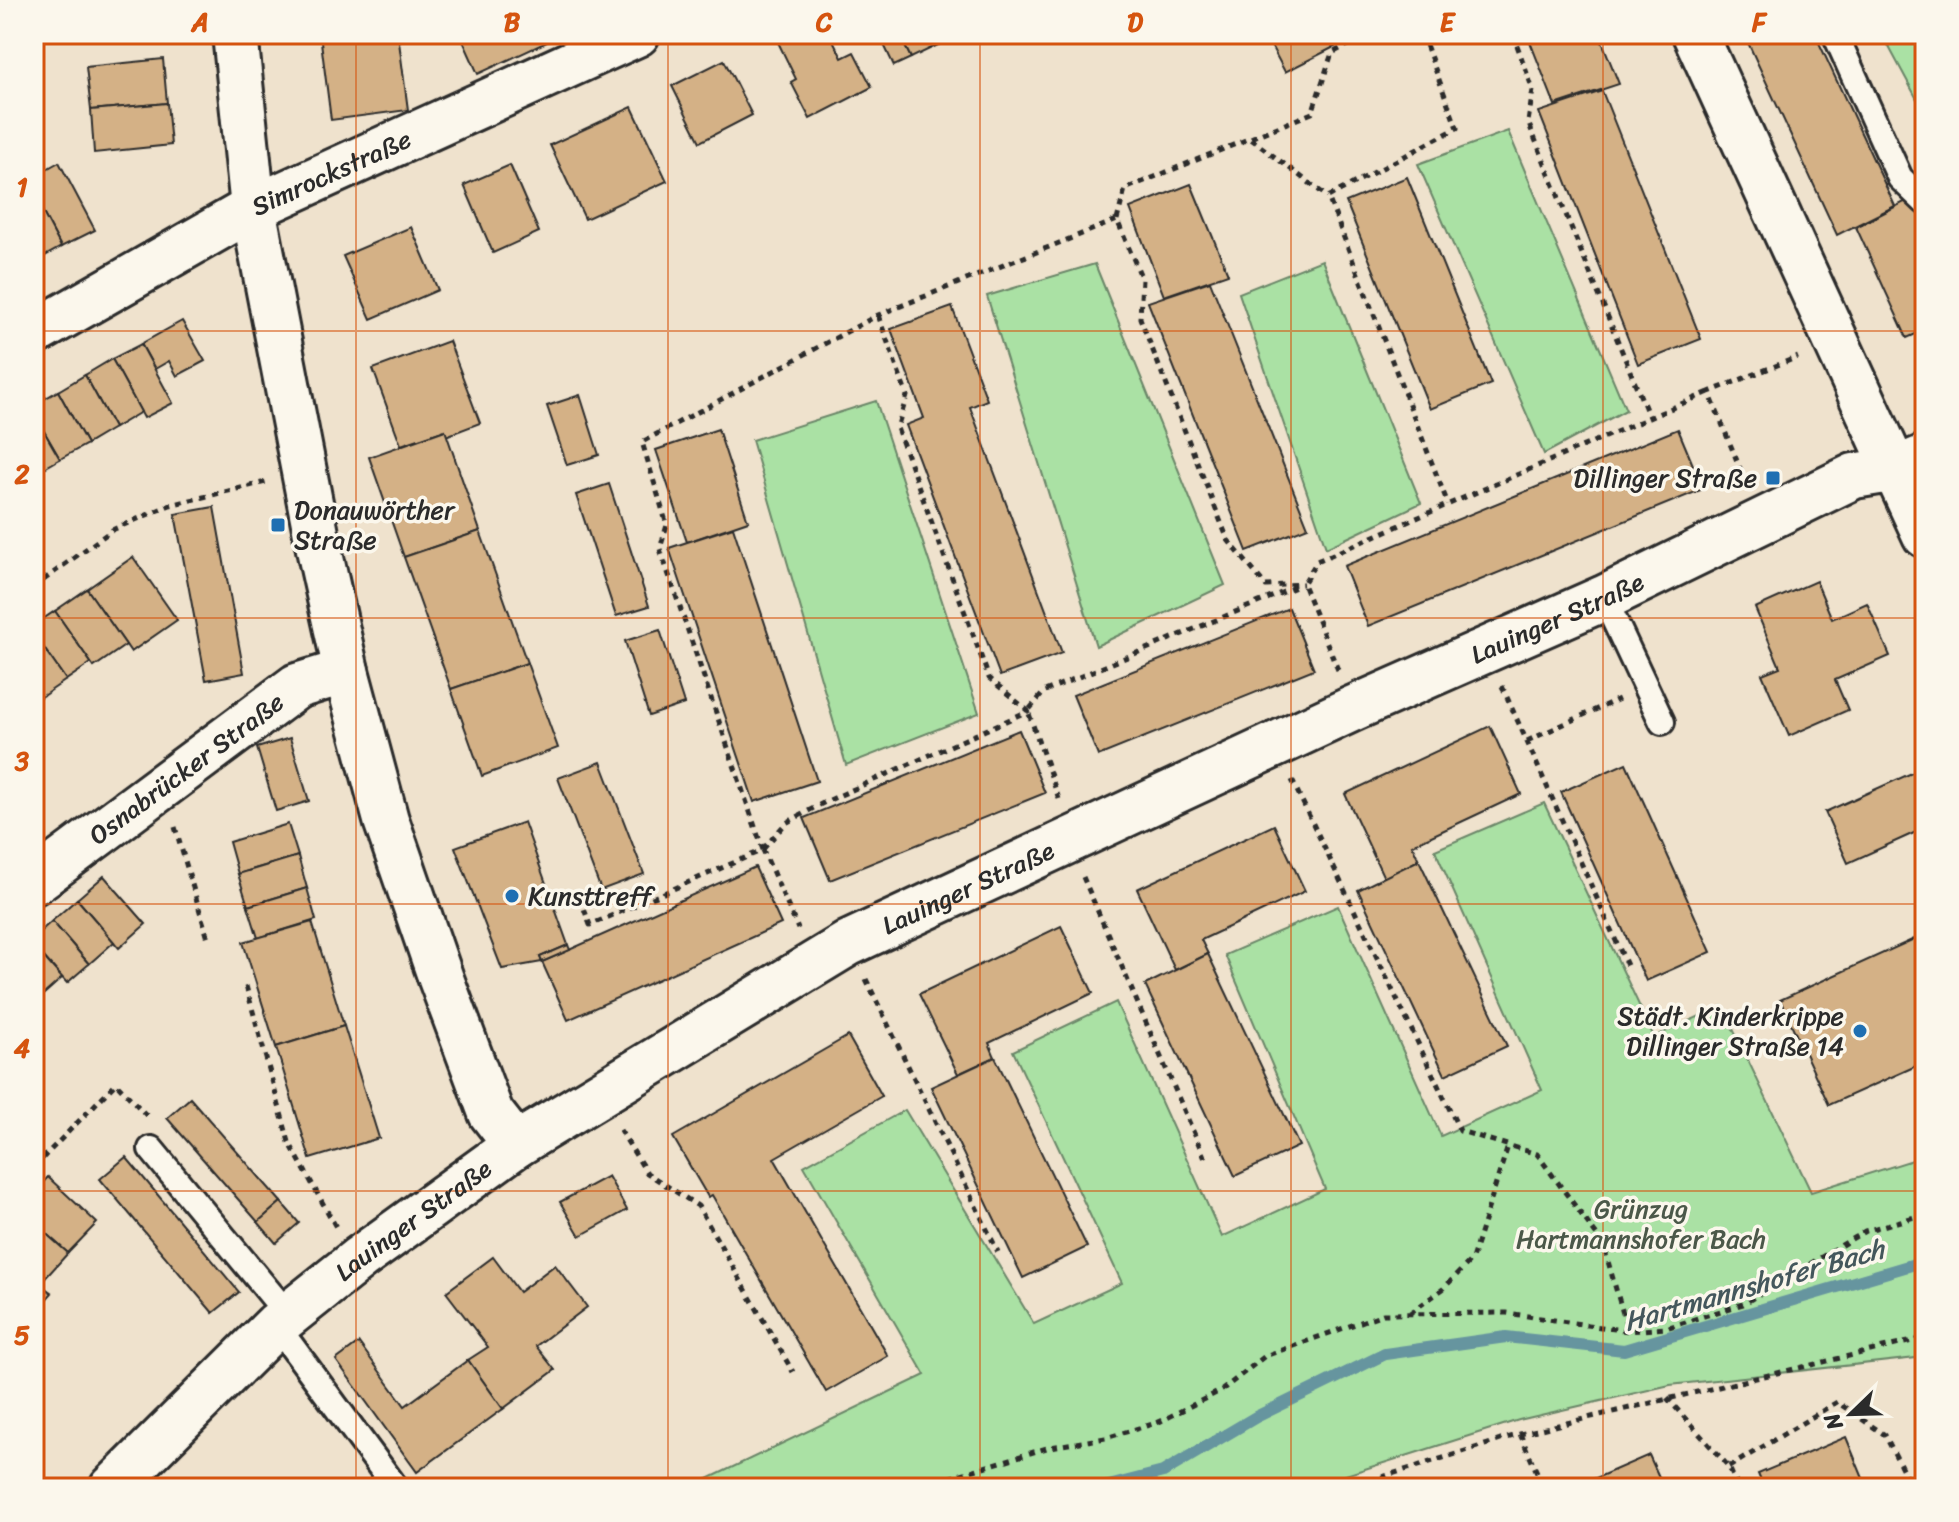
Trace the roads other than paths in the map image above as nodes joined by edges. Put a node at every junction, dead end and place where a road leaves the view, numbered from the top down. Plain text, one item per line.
1 (235, 34) edge
2 (637, 34) edge
3 (1695, 34) edge
4 (1835, 34) edge
5 (1925, 202) edge
6 (253, 208) junction
7 (34, 333) edge
8 (1911, 463) edge
9 (1925, 535) edge
10 (1604, 598) junction
11 (346, 671) junction
12 (1662, 722) dead end
13 (34, 882) edge
14 (516, 1145) junction
15 (151, 1149) road end
16 (282, 1320) junction
17 (112, 1488) edge
18 (396, 1488) edge

1 - 6 street
2 - 6 street, Simrockstraße
3 - 8 street
4 - 5 lane
6 - 7 street, Simrockstraße
6 - 11 street
8 - 9 street
8 - 10 street, Lauinger Straße
10 - 12 lane
10 - 14 street, Lauinger Straße
11 - 13 street, Osnabrücker Straße
11 - 14 street
14 - 16 street, Lauinger Straße
15 - 16 lane
16 - 17 street, Lauinger Straße
16 - 18 lane

